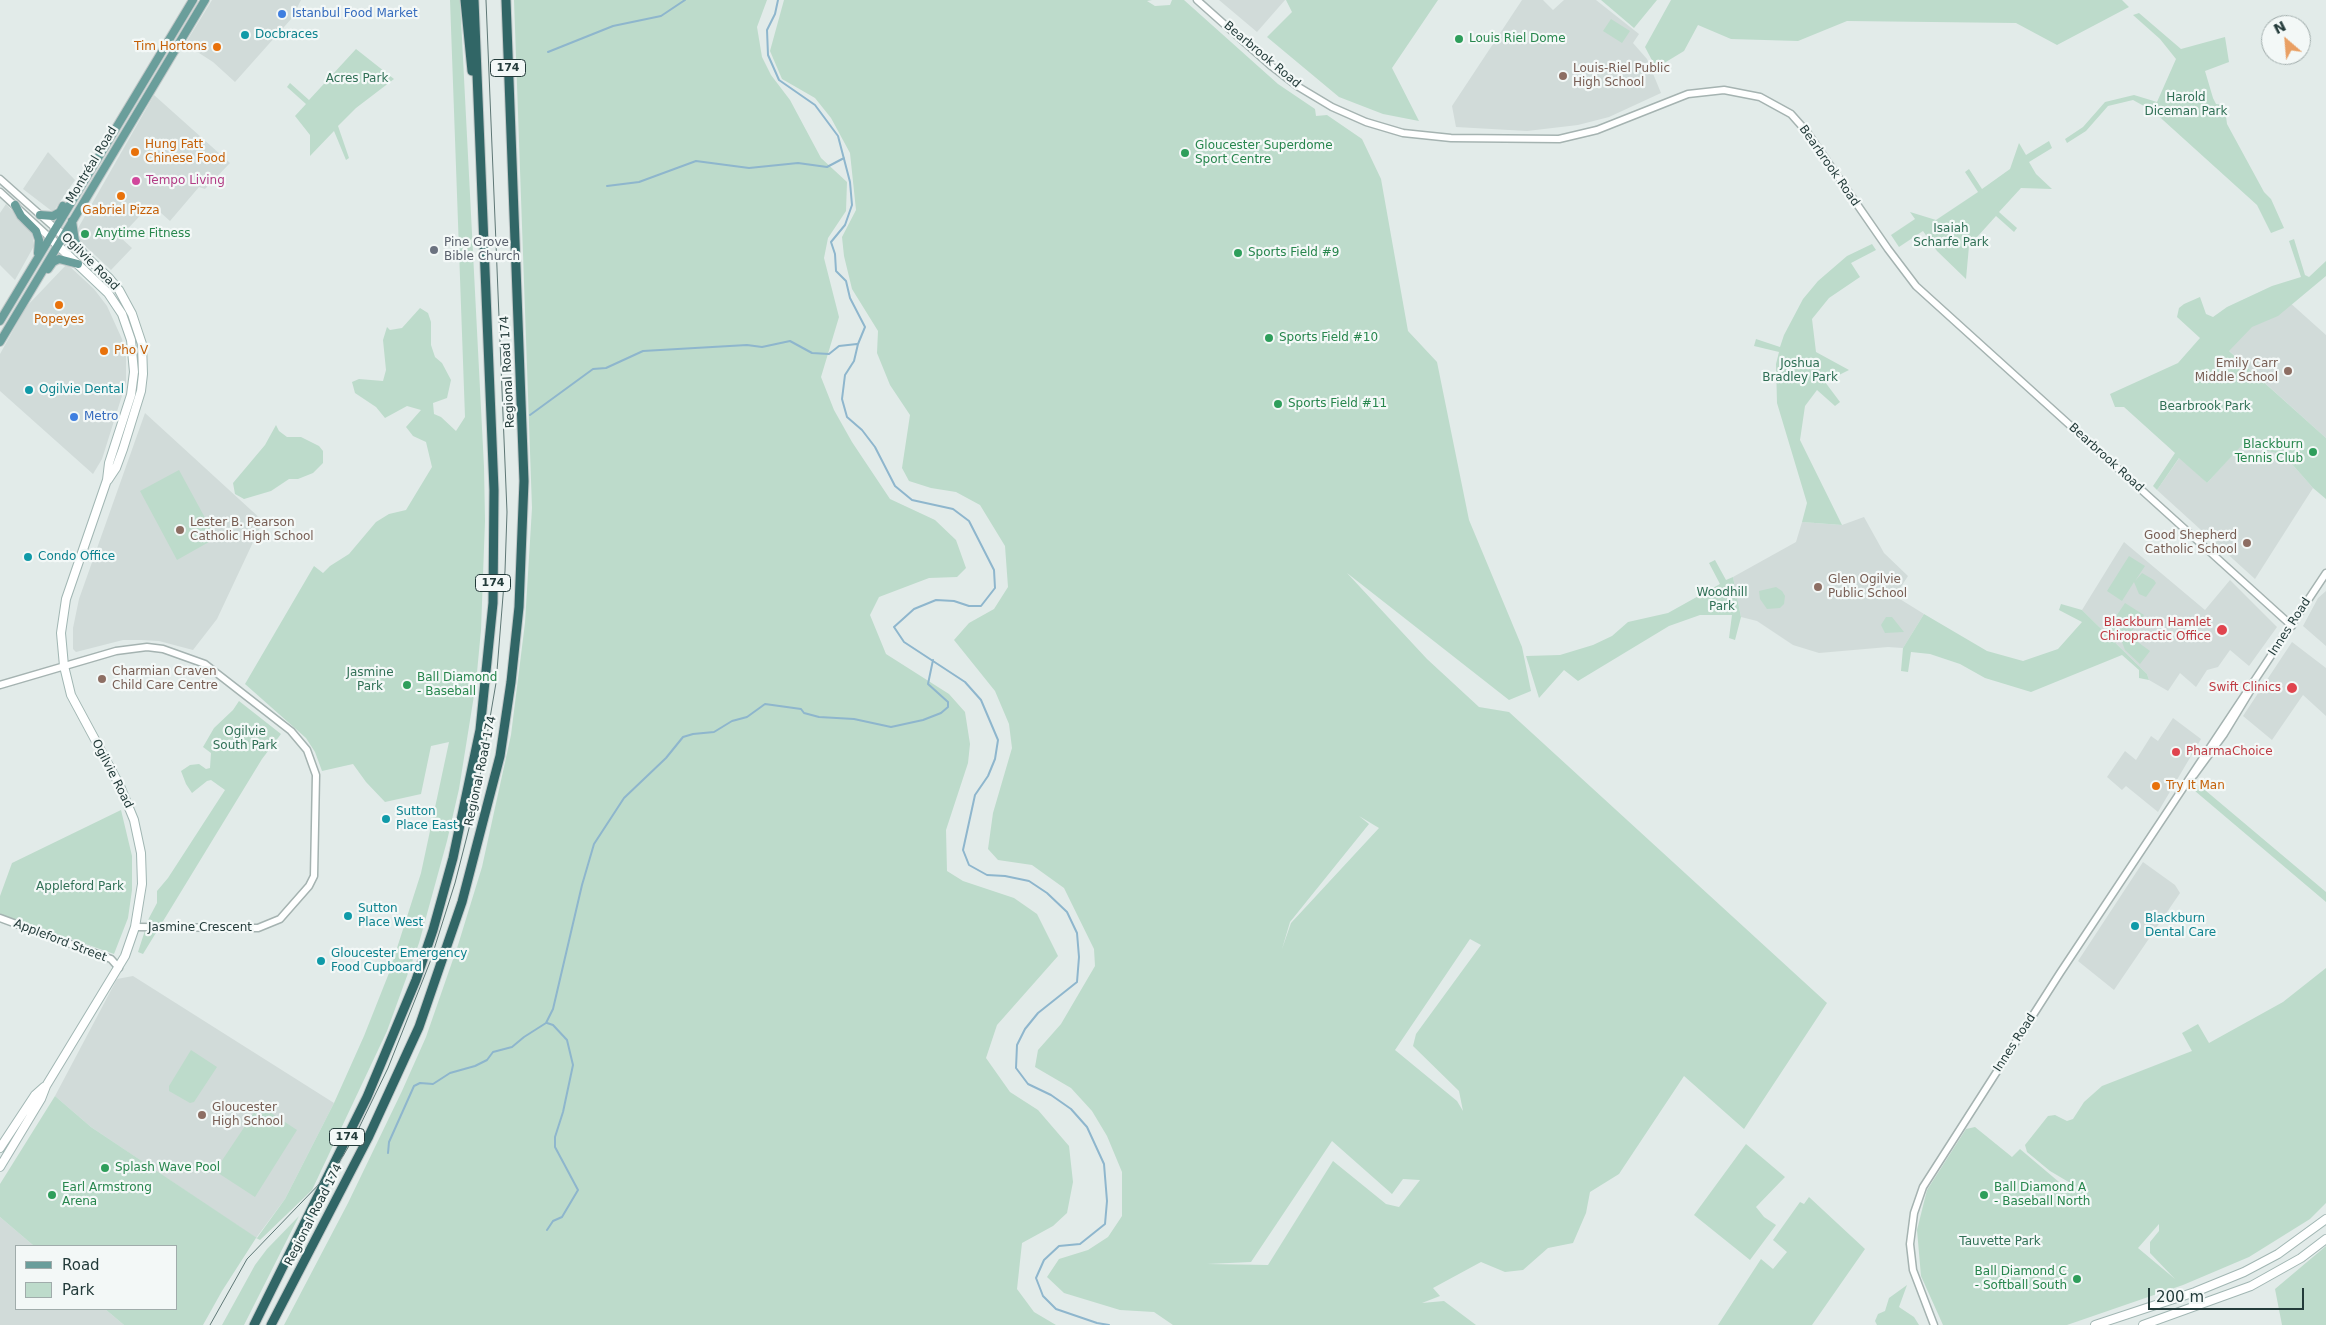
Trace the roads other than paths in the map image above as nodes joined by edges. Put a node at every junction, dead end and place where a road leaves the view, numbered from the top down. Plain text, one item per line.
1 (193, 0) edge
2 (205, 0) edge
3 (464, 0) edge
4 (474, 0) edge
5 (506, 0) edge
6 (1197, 0) edge
7 (479, 131) junction
8 (0, 179) edge
9 (82, 184) junction
10 (0, 192) edge
11 (15, 205) junction
12 (40, 215) junction
13 (72, 221) junction
14 (55, 228) junction
15 (63, 235) junction
16 (50, 237) junction
17 (58, 244) junction
18 (84, 254) junction
19 (38, 255) junction
20 (78, 264) junction
21 (26, 296) junction
22 (0, 321) edge
23 (0, 342) edge
24 (107, 480) junction
25 (2326, 573) edge
26 (2292, 626) junction
27 (64, 666) junction
28 (0, 685) edge
29 (0, 918) edge
30 (136, 927) junction
31 (118, 968) junction
32 (46, 1086) junction
33 (10, 1135) junction
34 (18, 1140) junction
35 (0, 1148) edge
36 (0, 1167) edge
37 (2326, 1219) edge
38 (2326, 1239) edge
39 (254, 1325) edge
40 (272, 1325) edge
41 (1934, 1325) edge
42 (2095, 1325) edge
43 (2143, 1325) edge

1 - 9 main road, Montréal Road
2 - 13 main road, Montréal Road
3 - 7 highway
4 - 7 highway, Regional Road 174 / 174
5 - 40 highway, Regional Road 174 / 174
6 - 26 street, Bearbrook Road
7 - 39 highway, Regional Road 174 / 174
8 - 12 street, Ogilvie Road
9 - 12 main road
9 - 14 main road, Montréal Road
10 - 11 street, Ogilvie Road
11 - 16 street, Ogilvie Road
11 - 19 main road
12 - 14 street, Ogilvie Road
13 - 15 main road, Montréal Road
13 - 18 main road
14 - 15 main road, Ogilvie Road
14 - 16 main road, Montréal Road
15 - 17 main road, Montréal Road
15 - 18 main road, Ogilvie Road
16 - 17 main road, Ogilvie Road
16 - 19 main road, Montréal Road
17 - 20 main road, Ogilvie Road
17 - 21 main road, Montréal Road
18 - 24 main road, Ogilvie Road
19 - 22 main road, Montréal Road
20 - 21 main road
20 - 24 main road, Ogilvie Road
21 - 23 main road, Montréal Road
24 - 27 main road, Ogilvie Road
25 - 26 street, Innes Road
26 - 41 street, Innes Road
27 - 28 street, Jasmine Crescent
27 - 30 main road, Ogilvie Road
27 - 30 street, Jasmine Crescent
29 - 31 street, Appleford Street
30 - 31 main road, Ogilvie Road
31 - 32 main road, Ogilvie Road
32 - 33 main road, Ogilvie Road
32 - 34 main road, Ogilvie Road
33 - 34 main road
33 - 35 main road, Ogilvie Road
34 - 36 main road, Ogilvie Road
37 - 42 main road
38 - 43 main road

